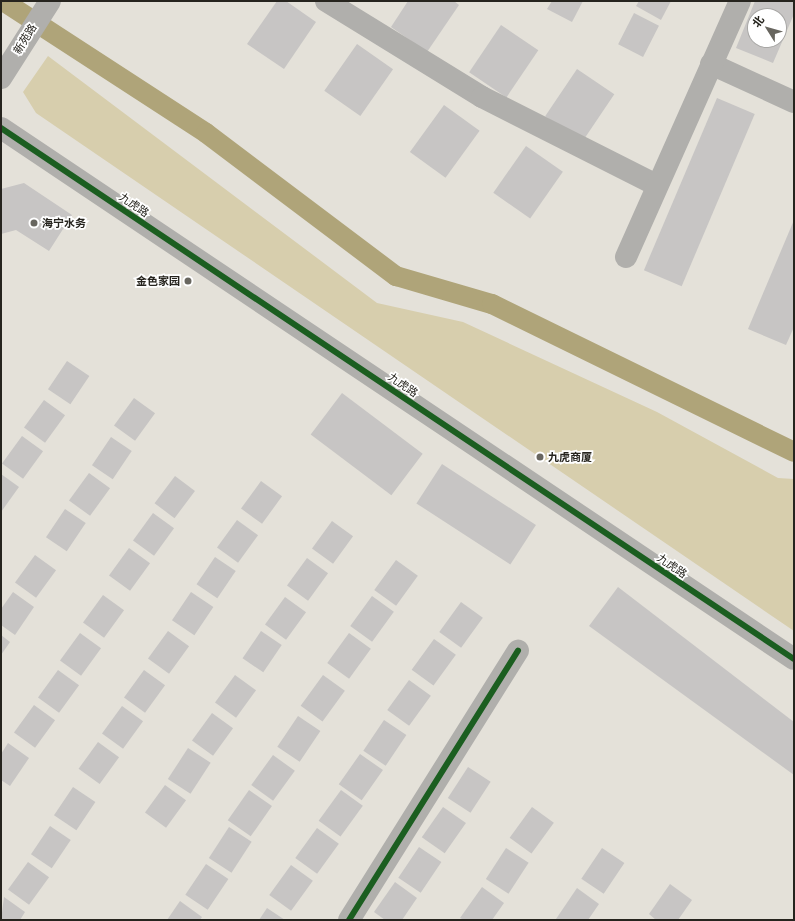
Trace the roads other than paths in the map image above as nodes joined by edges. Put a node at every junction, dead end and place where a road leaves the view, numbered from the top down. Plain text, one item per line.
1 (50, 1) edge
2 (326, 1) edge
3 (740, 1) edge
4 (711, 64) junction
5 (1, 78) edge
6 (794, 102) edge
7 (1, 128) edge
8 (656, 185) junction
9 (626, 257) dead end
10 (518, 651) dead end
11 (794, 659) edge
12 (349, 920) edge

1 - 5 street, 新苑路
2 - 8 street
3 - 4 street
4 - 6 street
4 - 8 street
7 - 11 street, 九虎路
8 - 9 street
10 - 12 street

